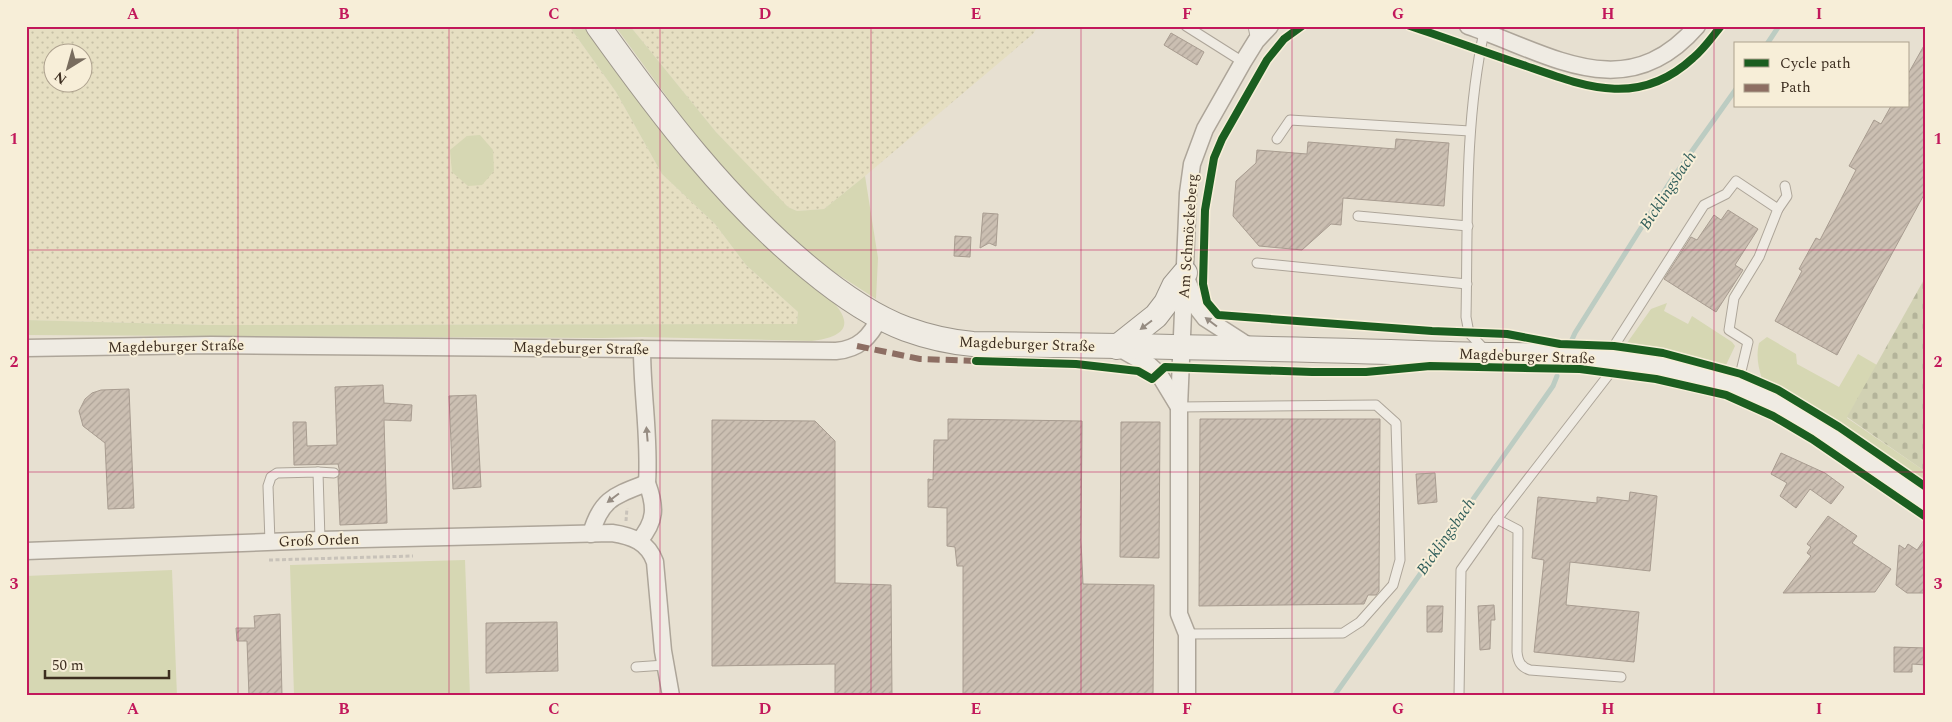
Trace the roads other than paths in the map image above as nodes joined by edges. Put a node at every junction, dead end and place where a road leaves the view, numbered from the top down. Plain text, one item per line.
1 (598, 26) edge
2 (1186, 26) edge
3 (1270, 26) edge
4 (1468, 26) edge
5 (1697, 26) edge
6 (1484, 32) junction
7 (1254, 34) edge
8 (1243, 62) junction
9 (1470, 131) junction
10 (1277, 139) dead end
11 (1785, 186) dead end
12 (1778, 209) junction
13 (1358, 216) dead end
14 (1468, 226) junction
15 (1257, 263) dead end
16 (1185, 273) junction
17 (1467, 284) junction
18 (880, 317) junction
19 (1117, 347) junction
20 (26, 348) edge
21 (1182, 348) junction
22 (1252, 348) junction
23 (642, 349) junction
24 (1490, 355) junction
25 (1610, 359) junction
26 (1737, 388) junction
27 (1179, 407) junction
28 (318, 472) junction
29 (334, 473) dead end
30 (647, 483) junction
31 (1926, 504) edge
32 (1497, 520) junction
33 (592, 534) junction
34 (320, 540) junction
35 (640, 541) junction
36 (270, 542) junction
37 (26, 551) edge
38 (1187, 634) junction
39 (666, 665) junction
40 (636, 667) dead end
41 (1621, 677) dead end
42 (671, 696) edge
43 (1187, 696) edge
44 (1459, 696) edge

1 - 18 main road
2 - 8 lane
3 - 7 street, Am Schmöckeberg
4 - 6 street
5 - 6 street
6 - 9 lane
7 - 8 street, Am Schmöckeberg
8 - 16 street, Am Schmöckeberg
9 - 10 lane
9 - 14 lane
11 - 12 lane
12 - 25 lane
12 - 26 lane
13 - 14 lane
14 - 17 lane
15 - 17 lane
16 -> 19 main road
16 - 21 street, Am Schmöckeberg
22 -> 16 street
17 - 24 lane
18 - 19 main road, Magdeburger Straße
18 - 23 street, Magdeburger Straße
19 - 21 main road, Magdeburger Straße
19 - 27 street, Magdeburger Straße
20 - 23 street, Magdeburger Straße
21 - 22 main road, Magdeburger Straße
21 - 27 street
22 - 24 main road, Magdeburger Straße
30 -> 23 street
24 - 25 main road, Magdeburger Straße
25 - 26 main road, Magdeburger Straße
25 - 32 lane
26 - 31 main road, Magdeburger Straße
27 - 38 street
27 - 38 lane
28 - 29 lane
28 - 34 lane
28 - 36 lane
30 -> 33 street
30 - 35 street
32 - 41 lane
32 - 44 lane
33 - 34 street, Groß Orden
33 - 35 street, Groß Orden
34 - 36 street, Groß Orden
35 - 39 street
36 - 37 street, Groß Orden
38 - 43 street
39 - 40 lane
39 - 42 street

